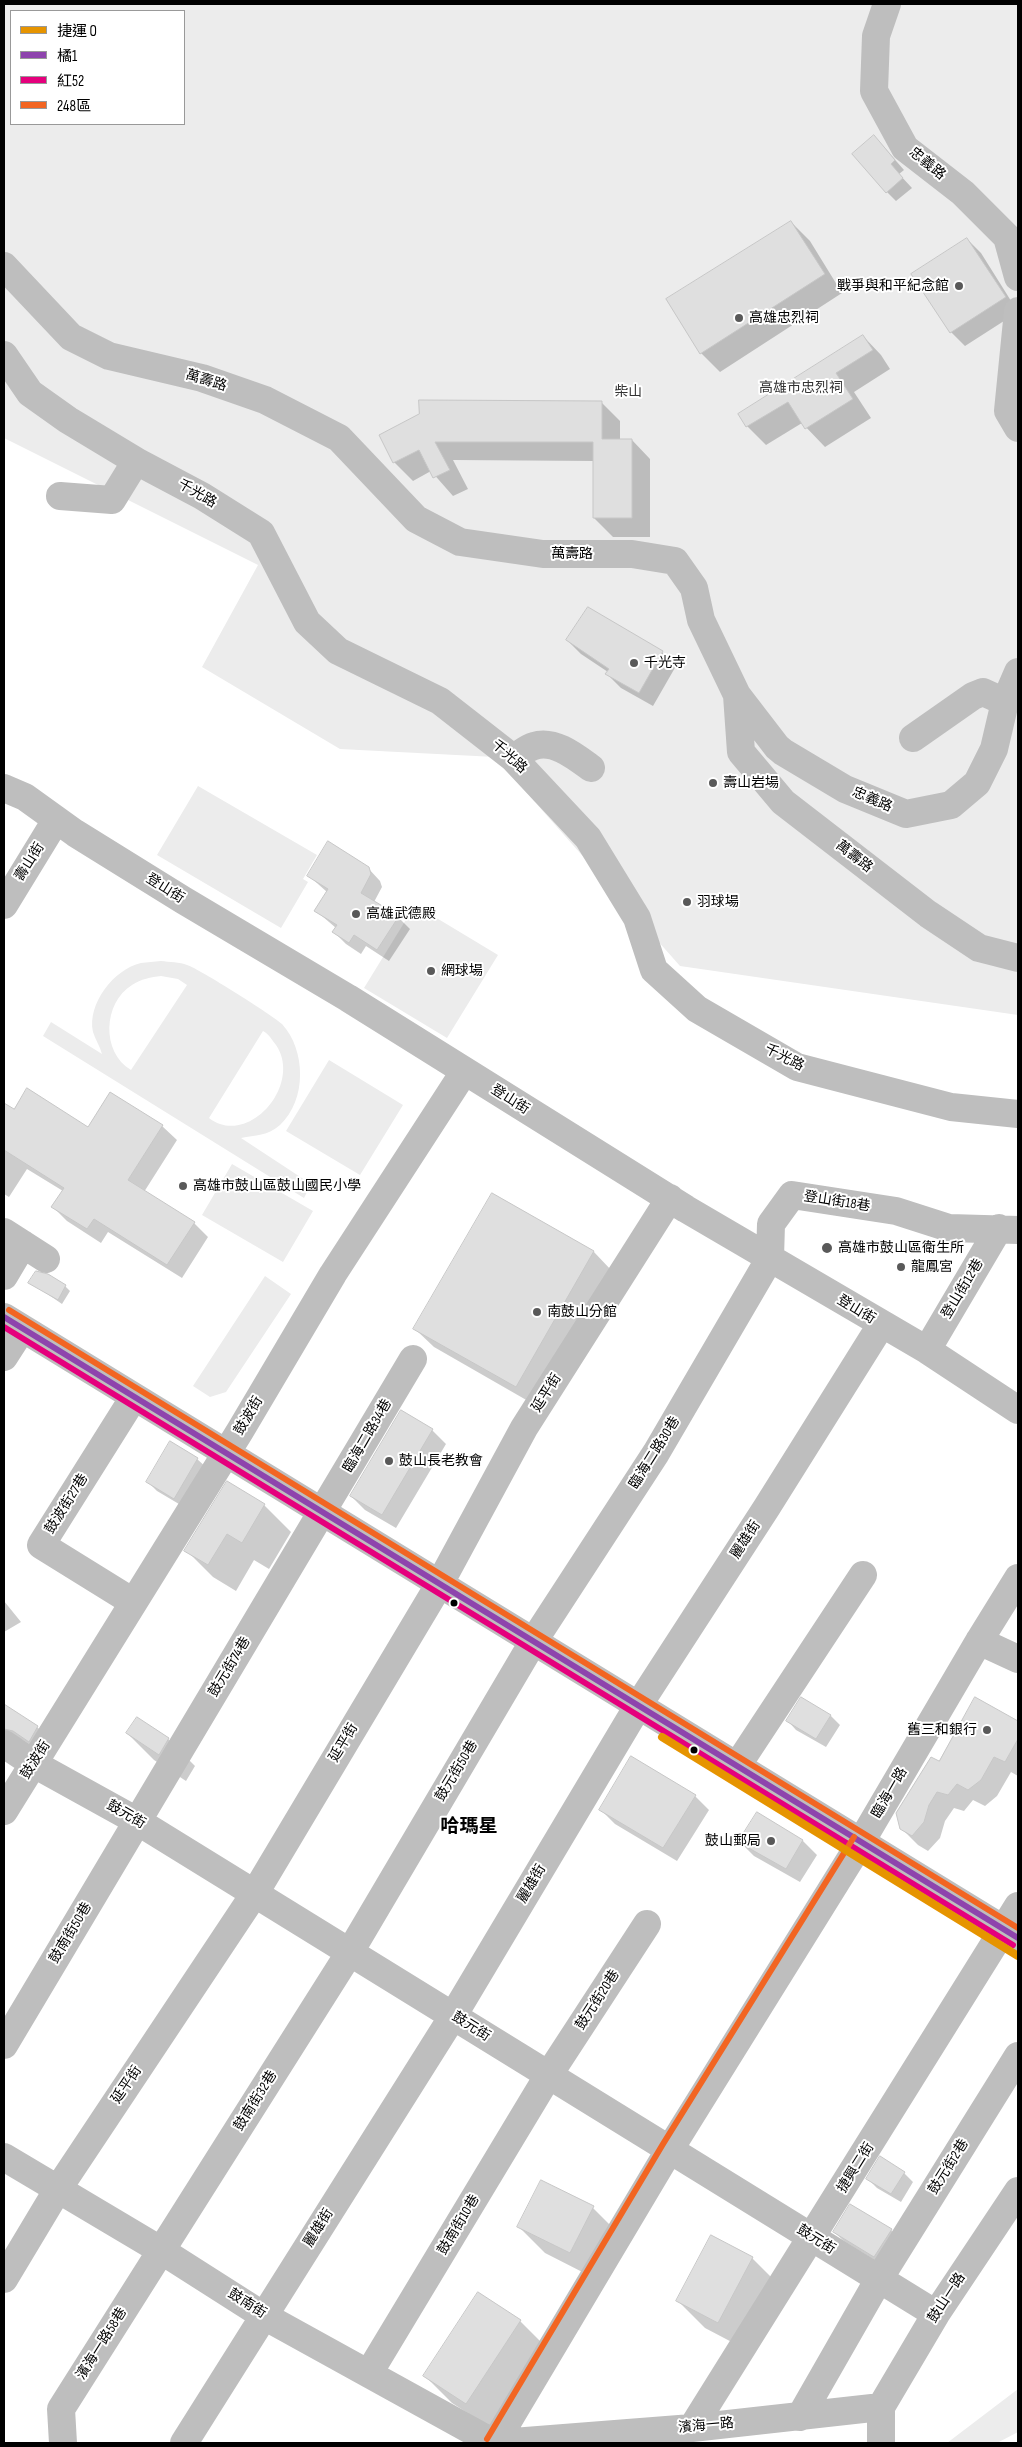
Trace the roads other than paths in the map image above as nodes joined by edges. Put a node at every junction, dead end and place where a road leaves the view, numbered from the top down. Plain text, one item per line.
1 (888, 4) edge
2 (4, 266) edge
3 (1018, 276) edge
4 (1018, 311) edge
5 (4, 355) edge
6 (1018, 428) edge
7 (136, 461) junction
8 (60, 496) dead end
9 (1018, 672) edge
10 (738, 695) junction
11 (1005, 702) junction
12 (913, 738) dead end
13 (513, 758) junction
14 (591, 768) dead end
15 (4, 788) edge
16 (56, 820) junction
17 (4, 905) edge
18 (1018, 958) edge
19 (464, 1072) junction
20 (1018, 1114) edge
21 (670, 1198) junction
22 (1009, 1229) edge
23 (13, 1238) edge
24 (770, 1258) junction
25 (46, 1259) dead end
26 (4, 1276) edge
27 (13, 1323) edge
28 (881, 1325) junction
29 (927, 1350) junction
30 (4, 1357) edge
31 (413, 1359) dead end
32 (134, 1397) junction
33 (1018, 1410) edge
34 (226, 1454) junction
35 (322, 1513) junction
36 (863, 1575) dead end
37 (1018, 1578) edge
38 (439, 1585) junction
39 (133, 1602) junction
40 (979, 1641) junction
41 (533, 1642) junction
42 (1018, 1659) edge
43 (638, 1706) junction
44 (4, 1744) edge
45 (34, 1764) junction
46 (736, 1766) junction
47 (4, 1811) edge
48 (138, 1821) junction
49 (861, 1842) junction
50 (255, 1893) junction
51 (1018, 1906) edge
52 (647, 1924) dead end
53 (1011, 1934) edge
54 (350, 1952) junction
55 (453, 2016) junction
56 (4, 2045) edge
57 (1018, 2056) edge
58 (548, 2076) junction
59 (670, 2149) junction
60 (4, 2157) edge
61 (58, 2189) junction
62 (1018, 2191) edge
63 (813, 2238) junction
64 (162, 2250) junction
65 (4, 2279) edge
66 (879, 2279) junction
67 (936, 2314) junction
68 (264, 2316) junction
69 (369, 2373) junction
70 (881, 2408) junction
71 (800, 2417) junction
72 (692, 2428) junction
73 (63, 2443) edge
74 (184, 2443) edge
75 (495, 2443) edge
76 (500, 2443) edge
77 (881, 2443) edge

1 - 3 street, 忠義路
2 - 10 street, 萬壽路
4 - 6 street
5 - 7 street, 千光路
7 - 8 street
7 - 13 street, 千光路
9 - 11 street, 忠義路
10 - 11 street, 忠義路
10 - 18 street, 萬壽路
11 - 12 street
13 - 14 street
13 - 20 street, 千光路
15 - 16 street, 登山街
16 - 17 street, 壽山街
16 - 19 street, 登山街
19 - 21 street, 登山街
19 - 34 street, 鼓波街
21 - 24 street, 登山街
21 - 38 street, 延平街
22 - 24 street, 登山街18巷
22 - 29 street, 登山街12巷
23 - 25 street
23 - 26 street
24 - 28 street, 登山街
24 - 41 street, 臨海二路30巷
27 - 30 street
27 - 32 street
28 - 29 street, 登山街
28 - 43 street, 麗雄街
29 - 33 street, 登山街
31 - 35 street, 臨海二路34巷
32 - 34 street
32 - 39 street, 鼓波街27巷
34 - 35 street
34 - 39 street, 鼓波街
35 - 38 street
35 - 48 street, 鼓元街74巷
36 - 46 street
37 - 40 street, 臨海一路
38 - 41 street
38 - 50 street, 延平街
39 - 45 street, 鼓波街
40 - 42 street
40 - 49 street, 臨海一路
41 - 43 street
41 - 54 street, 鼓元街50巷
43 - 46 street
43 - 55 street, 麗雄街
44 - 45 street, 鼓元街
45 - 47 street, 鼓波街
45 - 48 street, 鼓元街
46 - 49 street
48 - 50 street, 鼓元街
48 - 56 street, 鼓南街50巷
49 - 53 street
49 - 59 street, 臨海一路
50 - 54 street, 鼓元街
50 - 61 street, 延平街
51 - 53 street, 捷興二街
52 - 58 street, 鼓元街20巷
53 - 63 street, 捷興二街
54 - 55 street, 鼓元街
54 - 64 street, 鼓南街32巷
55 - 58 street, 鼓元街
55 - 68 street, 麗雄街
57 - 66 street, 鼓元街2巷
58 - 59 street, 鼓元街
58 - 69 street, 鼓南街10巷
59 - 63 street, 鼓元街
59 - 75 street, 臨海一路
60 - 61 street, 鼓南街
61 - 64 street, 鼓南街
61 - 65 street, 延平街
62 - 67 street, 鼓山一路
63 - 66 street, 鼓元街
63 - 72 street, 捷興二街
64 - 68 street, 鼓南街
64 - 73 street, 濱海一路58巷
66 - 67 street, 鼓元街
66 - 71 street, 鼓元街2巷
67 - 70 street, 鼓山一路
68 - 69 street, 鼓南街
68 - 74 street, 麗雄街
69 - 75 street, 鼓南街
70 - 71 street, 濱海一路
70 - 77 street
71 - 72 street, 濱海一路
72 - 76 street, 濱海一路

